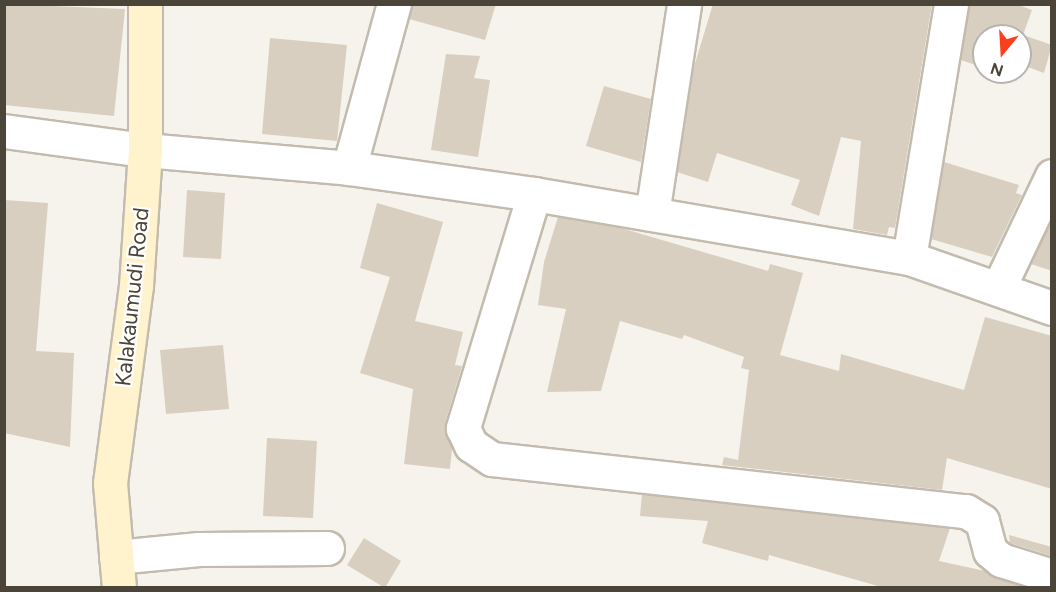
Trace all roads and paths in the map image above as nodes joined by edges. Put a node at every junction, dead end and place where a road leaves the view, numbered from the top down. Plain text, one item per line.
1 (145, 4) edge
2 (394, 4) edge
3 (684, 4) edge
4 (951, 4) edge
5 (4, 131) edge
6 (145, 150) junction
7 (349, 168) junction
8 (1052, 176) edge
9 (534, 194) junction
10 (652, 214) junction
11 (909, 258) junction
12 (999, 287) junction
13 (1052, 308) edge
14 (327, 548) dead end
15 (118, 572) edge
16 (1052, 576) edge

1 - 6 street, Kalakaumudi Road
2 - 7 street
3 - 10 street
4 - 11 street
5 - 6 street
6 - 7 street
6 - 15 street, Kalakaumudi Road
7 - 9 street
8 - 12 street
9 - 10 street
9 - 16 street
10 - 11 street
11 - 12 street
12 - 13 street
14 - 15 street

